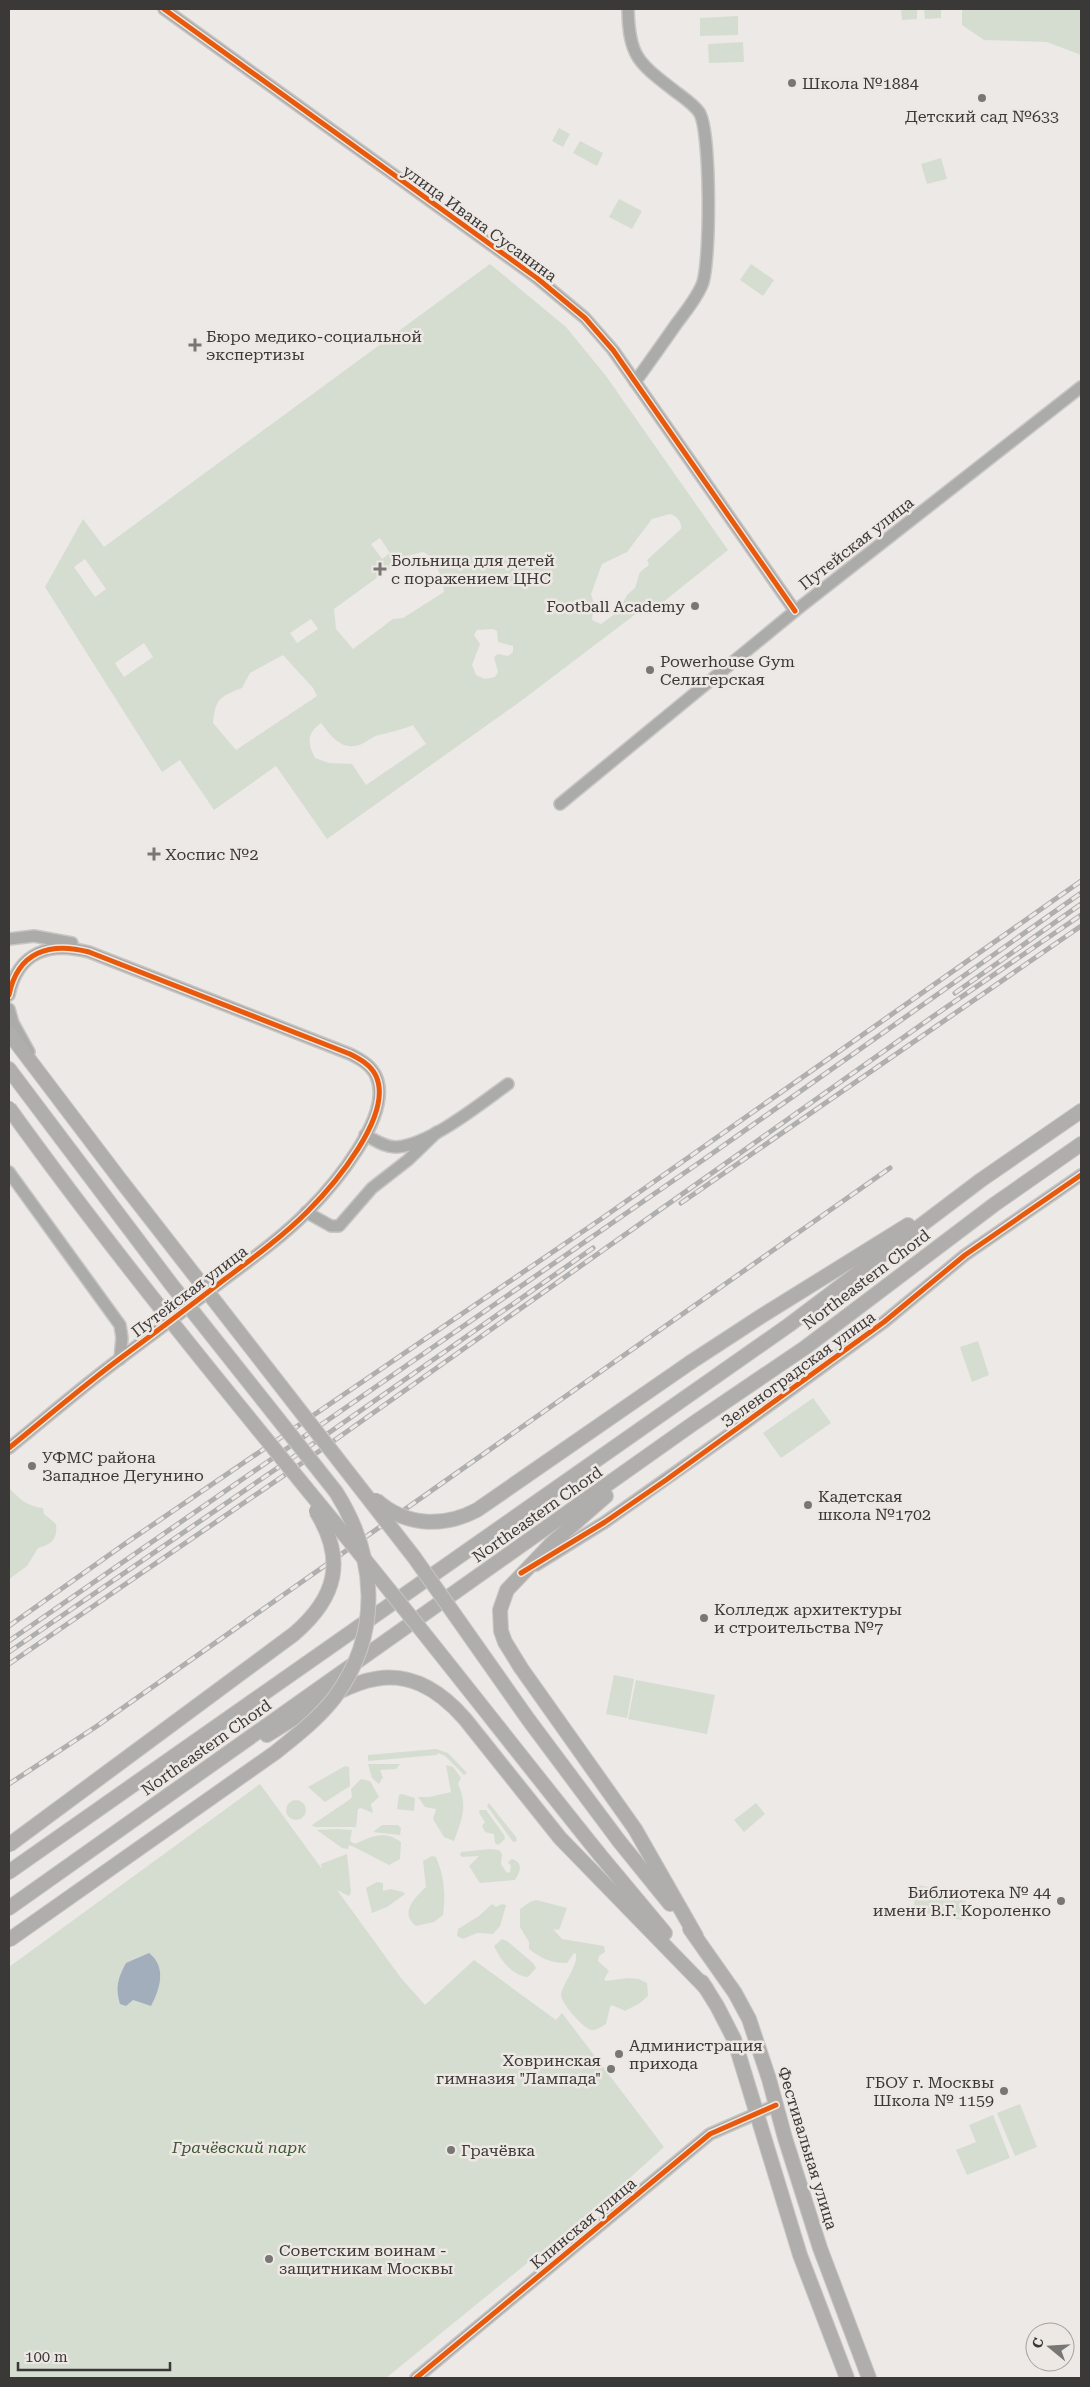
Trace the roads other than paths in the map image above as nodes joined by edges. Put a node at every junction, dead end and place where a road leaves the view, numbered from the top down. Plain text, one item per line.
1 (164, 9) edge
2 (628, 9) edge
3 (635, 382) junction
4 (1081, 387) edge
5 (795, 611) junction
6 (560, 804) dead end
7 (9, 939) edge
8 (99, 956) junction
9 (9, 995) edge
10 (9, 1009) edge
11 (9, 1033) edge
12 (9, 1069) edge
13 (45, 1079) junction
14 (508, 1084) dead end
15 (9, 1108) edge
16 (1081, 1111) edge
17 (436, 1132) junction
18 (365, 1135) junction
19 (1081, 1144) edge
20 (9, 1172) edge
21 (1081, 1175) edge
22 (981, 1180) junction
23 (306, 1212) junction
24 (120, 1359) junction
25 (694, 1423) junction
26 (9, 1448) edge
27 (337, 1459) junction
28 (295, 1476) junction
29 (521, 1574) junction
30 (172, 1793) junction
31 (9, 1845) edge
32 (9, 1872) edge
33 (9, 1908) edge
34 (696, 1936) junction
35 (9, 1940) edge
36 (706, 1988) junction
37 (776, 2105) junction
38 (756, 2114) junction
39 (416, 2378) edge
40 (847, 2378) edge
41 (869, 2378) edge

1 - 3 street, улица Ивана Сусанина
2 - 3 street
3 - 5 street, улица Ивана Сусанина
4 - 5 street, Путейская улица
5 - 6 street, Путейская улица
7 - 8 street
8 - 9 street
8 - 18 street, Путейская улица
10 - 13 street
11 - 13 main road
12 - 35 main road, bridge
13 - 27 main road, bridge
14 - 17 street
15 - 28 main road, bridge
16 - 22 main road, Northeastern Chord
17 - 18 street
17 - 23 street
18 - 23 street, Путейская улица
19 - 25 main road, Northeastern Chord
20 - 24 street
21 - 29 street, Зеленоградская улица
22 - 27 main road, bridge
22 - 32 main road, Northeastern Chord
23 - 24 street, Путейская улица
24 - 26 street, Путейская улица
25 - 29 main road
25 - 30 main road, Northeastern Chord
27 - 34 main road, bridge
28 - 31 main road, bridge
28 - 36 main road, bridge
29 - 34 main road
30 - 33 main road, Northeastern Chord
30 - 36 main road
34 - 37 main road, Фестивальная улица
36 - 38 main road
37 - 38 street, Клинская улица
37 - 41 main road, Фестивальная улица
38 - 39 street, Клинская улица
38 - 40 main road

